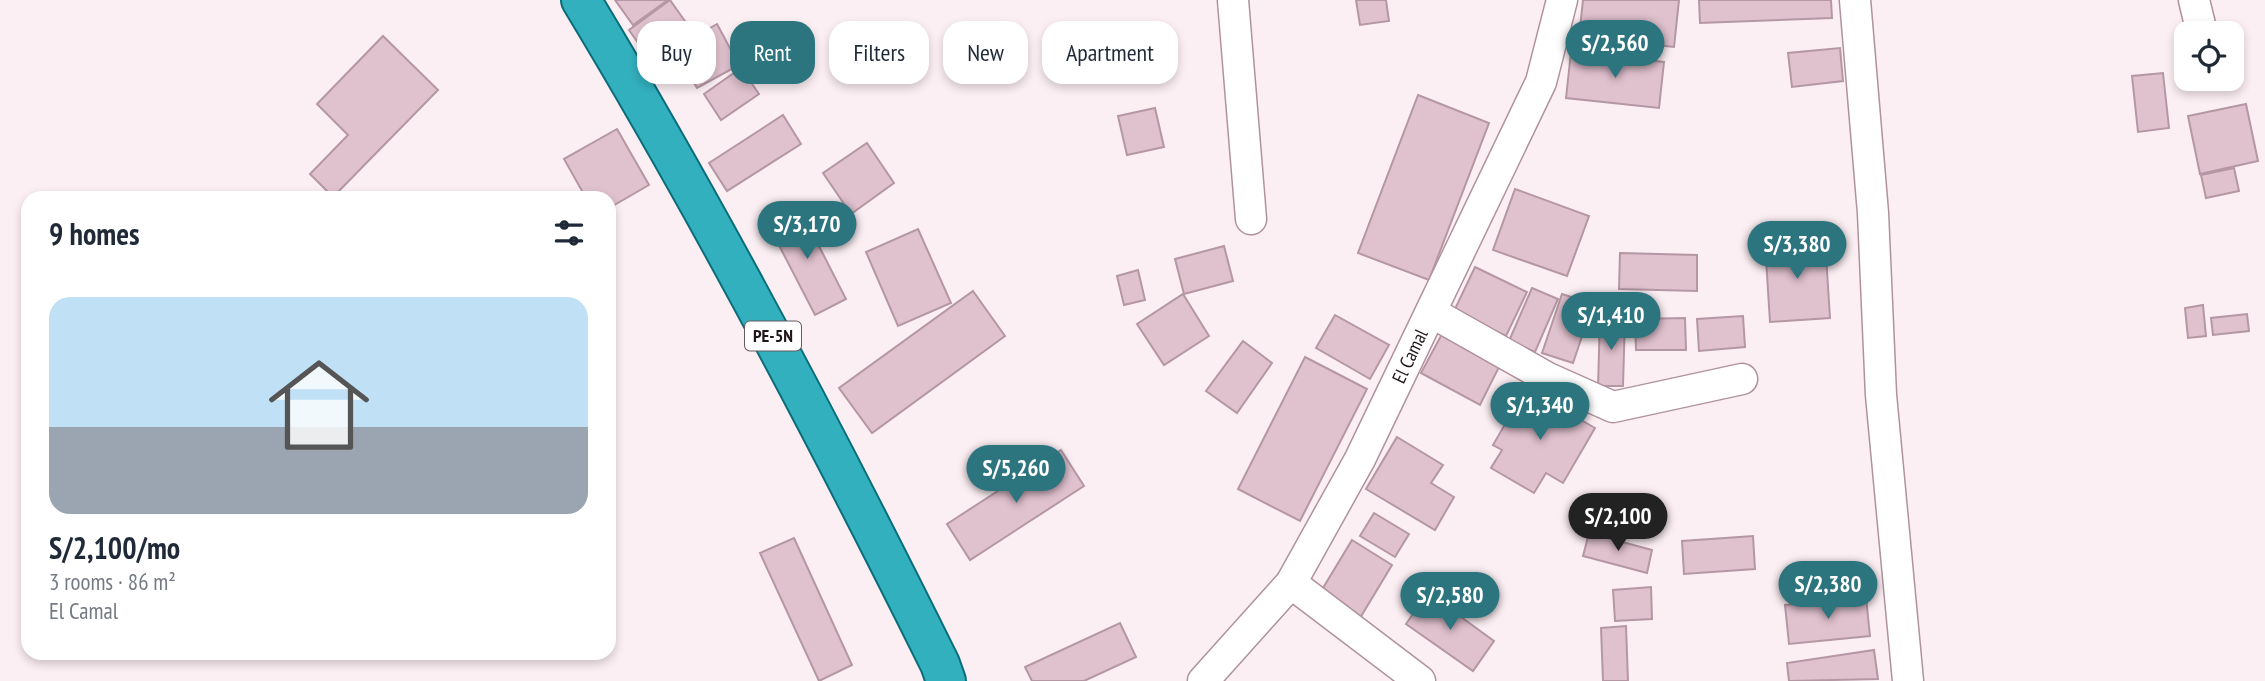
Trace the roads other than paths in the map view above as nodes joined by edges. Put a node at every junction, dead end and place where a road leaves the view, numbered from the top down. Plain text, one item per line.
1 (581, 0) edge
2 (1233, 0) edge
3 (1562, 0) edge
4 (1855, 0) edge
5 (2194, 0) edge
6 (2199, 21) edge
7 (1251, 219) dead end
8 (1431, 312) junction
9 (1742, 379) dead end
10 (1291, 583) junction
11 (946, 681) edge
12 (1203, 681) edge
13 (1420, 681) edge
14 (1906, 681) edge

1 - 11 highway, PE-5N
2 - 7 street
3 - 8 street, El Camal
4 - 14 street
5 - 6 street
8 - 9 street
8 - 10 street, El Camal
10 - 12 street, El Camal
10 - 13 street

